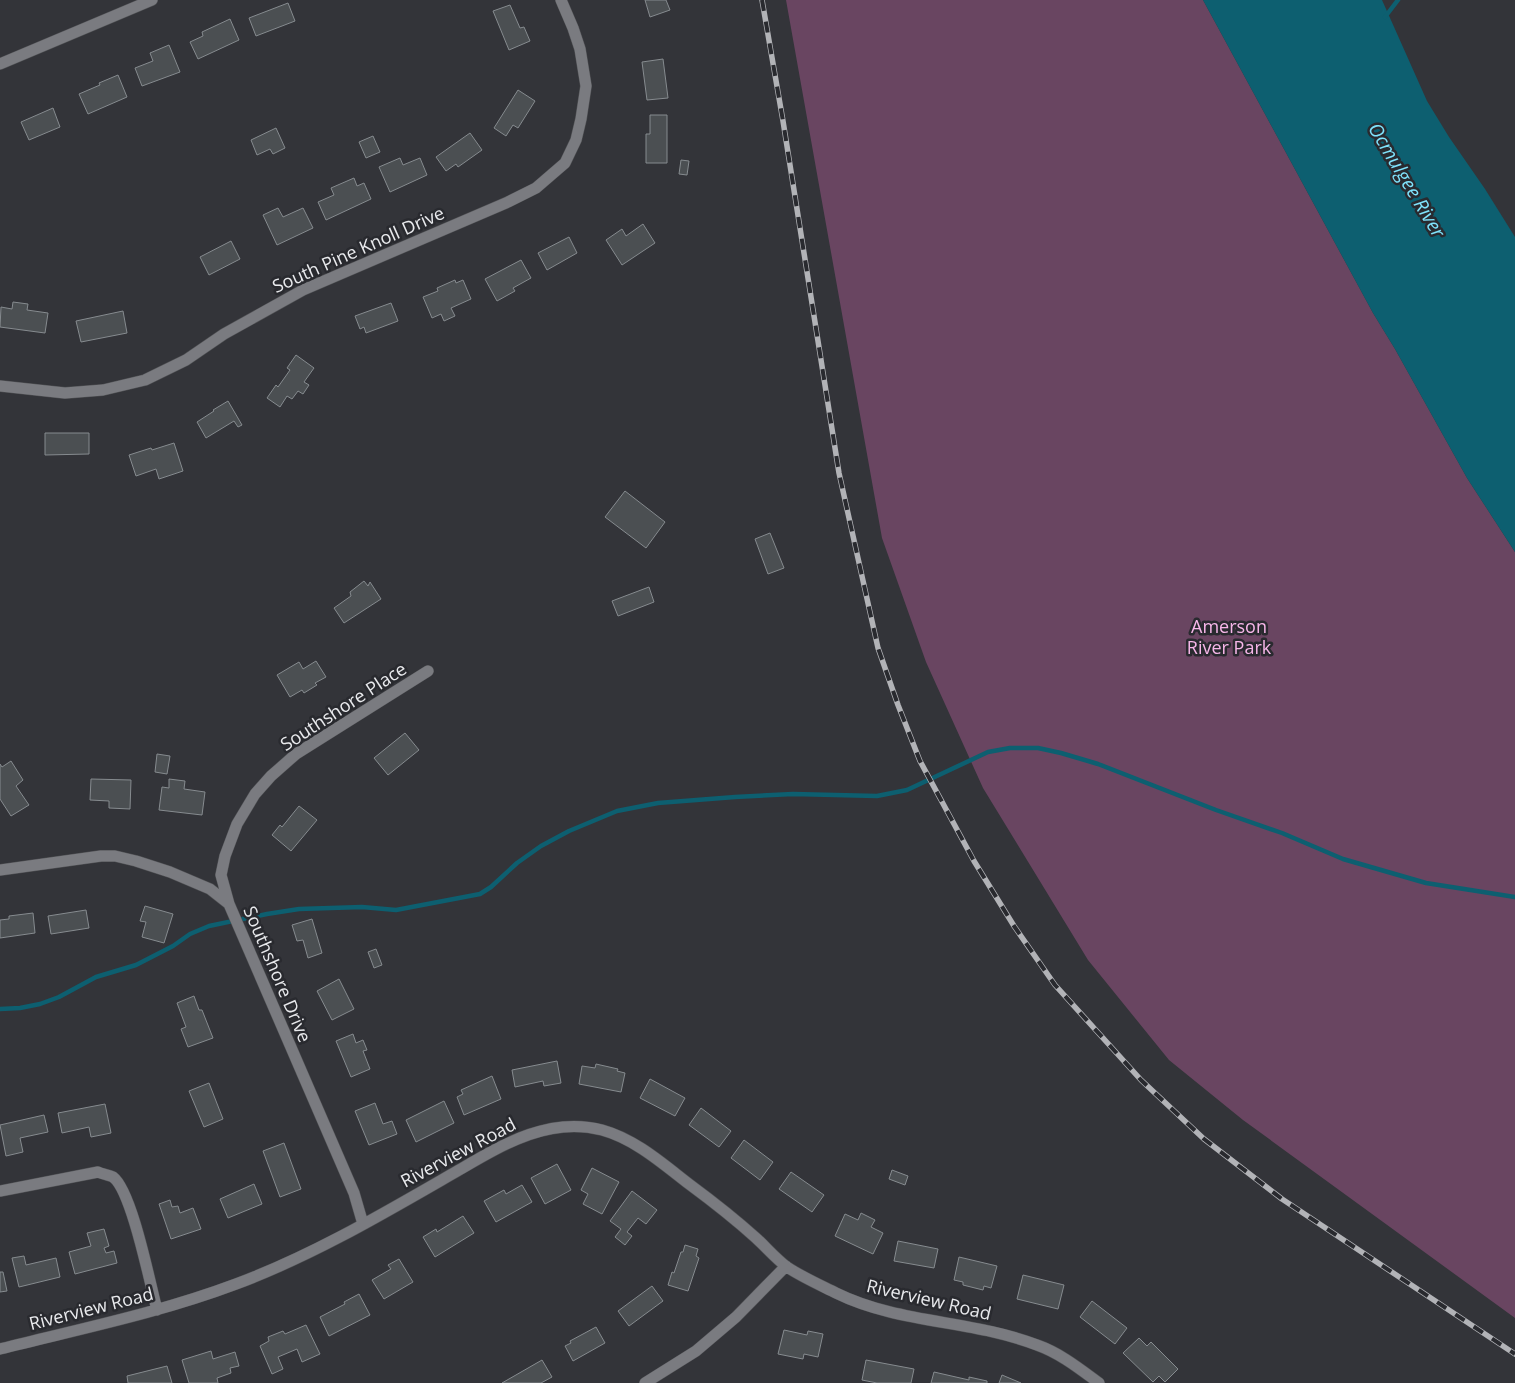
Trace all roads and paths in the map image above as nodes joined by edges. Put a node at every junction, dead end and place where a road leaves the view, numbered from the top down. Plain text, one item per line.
1 (152, 0) edge
2 (561, 0) edge
3 (0, 64) edge
4 (0, 386) edge
5 (428, 671) dead end
6 (0, 870) edge
7 (229, 904) junction
8 (0, 1191) edge
9 (363, 1224) junction
10 (786, 1266) junction
11 (156, 1310) junction
12 (0, 1349) edge
13 (645, 1383) edge
14 (1099, 1383) edge

1 - 3 street
2 - 4 street, South Pine Knoll Drive
5 - 7 street, Southshore Place
6 - 7 street, Southshore Drive
7 - 9 street, Southshore Drive
8 - 11 street
9 - 10 street, Riverview Road
9 - 11 street, Riverview Road
10 - 13 street
10 - 14 street, Riverview Road
11 - 12 street, Riverview Road

